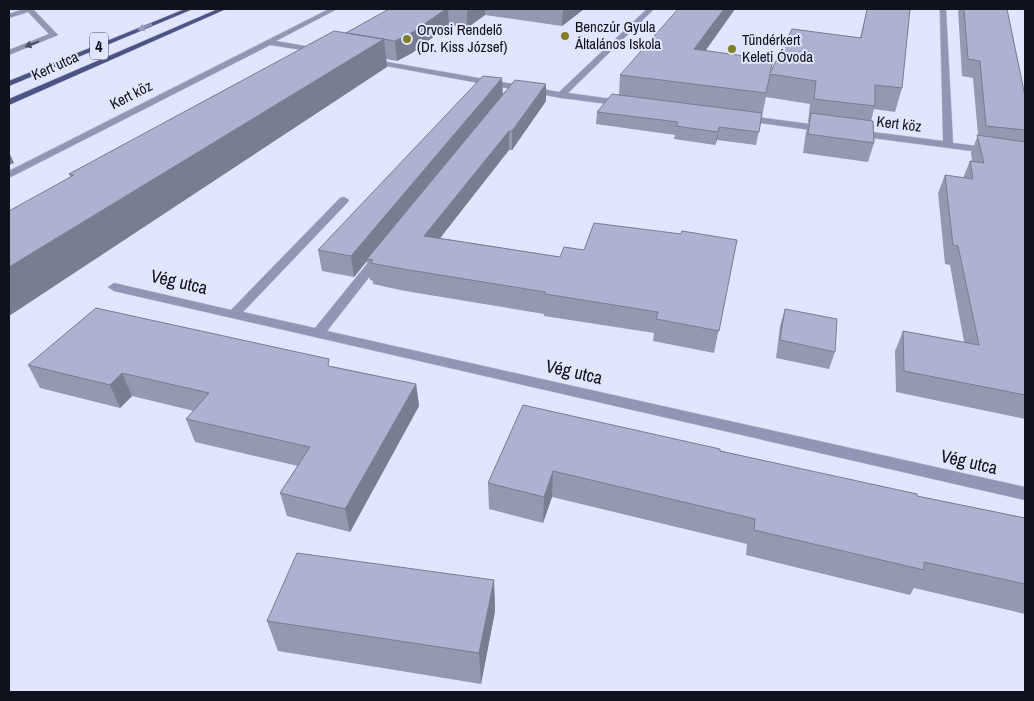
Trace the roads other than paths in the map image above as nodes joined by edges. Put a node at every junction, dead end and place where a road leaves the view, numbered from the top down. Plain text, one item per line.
1 (30, 9) edge
2 (190, 9) edge
3 (223, 9) edge
4 (334, 9) edge
5 (651, 9) edge
6 (943, 9) edge
7 (212, 11) edge
8 (9, 16) edge
9 (268, 42) junction
10 (9, 53) edge
11 (356, 58) edge
12 (311, 63) edge
13 (9, 84) edge
14 (561, 95) junction
15 (9, 102) edge
16 (638, 105) edge
17 (733, 117) edge
18 (948, 145) junction
19 (1025, 155) edge
20 (9, 175) edge
21 (344, 200) dead end
22 (386, 248) edge
23 (114, 287) dead end
24 (234, 314) junction
25 (318, 333) junction
26 (1025, 494) edge

1 - 8 street
1 -> 10 street
2 -> 13 main road, Kert utca / 4
3 - 7 main road, Kert utca / 4
4 - 9 street, Kert köz
5 - 14 street
6 - 18 street
7 - 15 main road, Kert utca / 4
9 - 12 street
9 - 20 street, Kert köz
11 - 14 street
14 - 16 street
17 - 18 street, Kert köz
18 - 19 street, Kert köz
21 - 24 street
22 - 25 street
23 - 24 street, Vég utca
24 - 25 street, Vég utca
25 - 26 street, Vég utca

